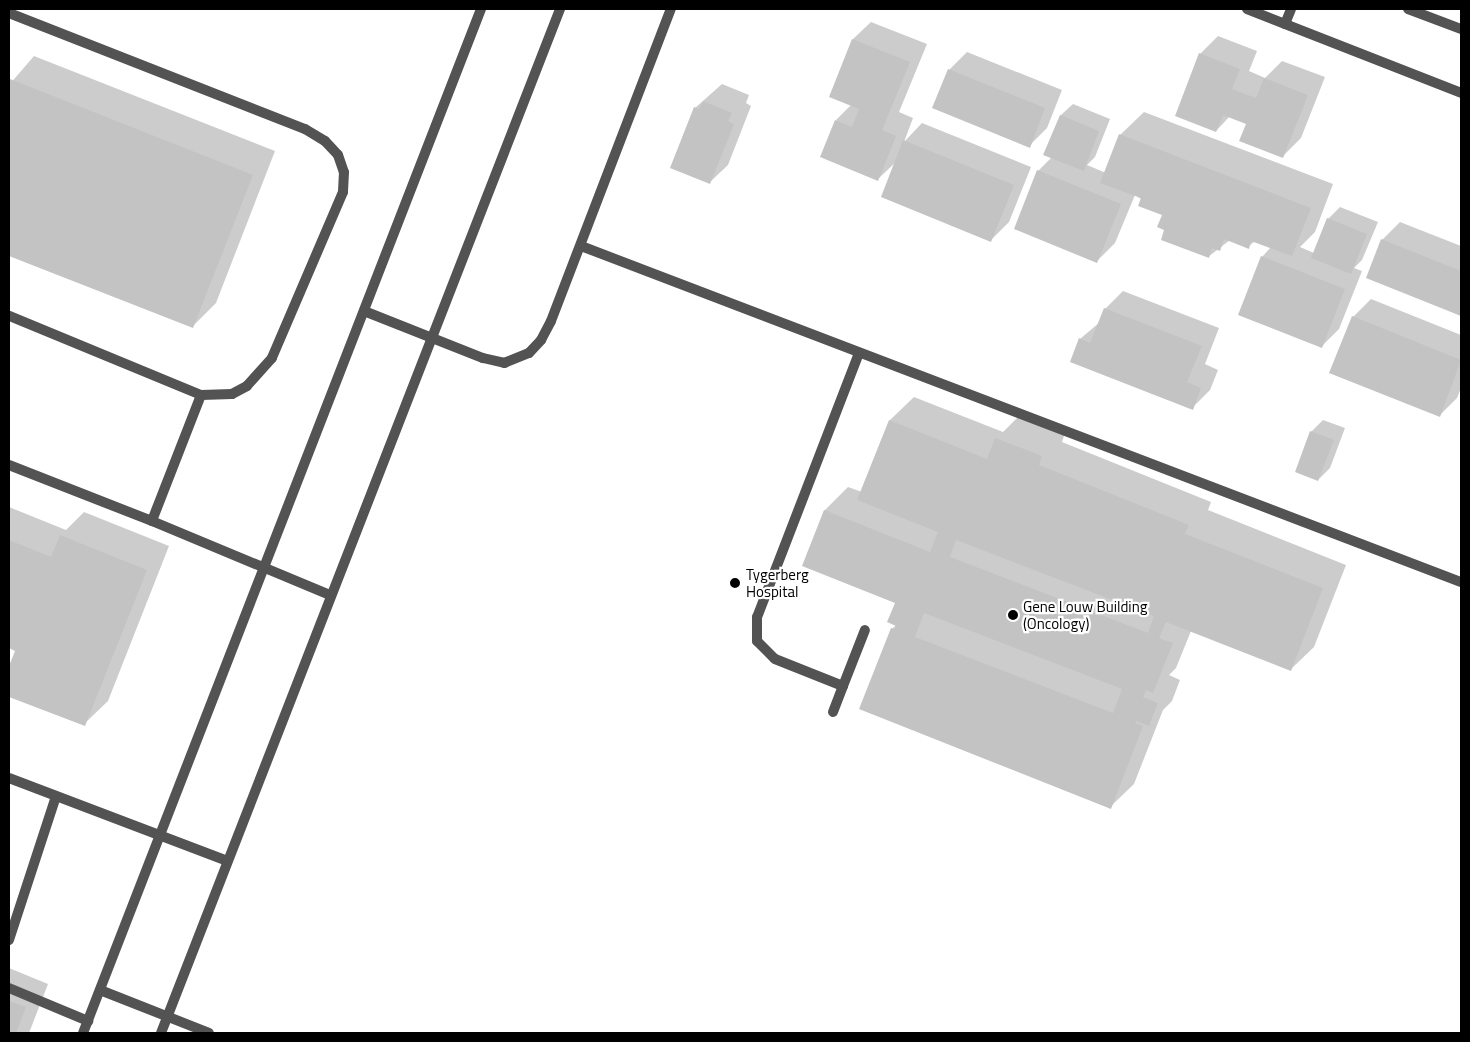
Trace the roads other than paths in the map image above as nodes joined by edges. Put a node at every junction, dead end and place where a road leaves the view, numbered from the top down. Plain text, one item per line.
1 (481, 9) edge
2 (560, 9) edge
3 (670, 9) edge
4 (1247, 9) edge
5 (1291, 9) edge
6 (1408, 9) edge
7 (9, 13) edge
8 (1285, 24) junction
9 (1461, 29) edge
10 (1461, 92) edge
11 (581, 246) junction
12 (364, 310) junction
13 (9, 316) edge
14 (430, 337) junction
15 (859, 353) junction
16 (201, 395) junction
17 (9, 465) edge
18 (152, 521) junction
19 (266, 567) junction
20 (1461, 582) edge
21 (330, 595) junction
22 (865, 630) dead end
23 (844, 686) junction
24 (833, 712) dead end
25 (9, 778) edge
26 (56, 796) junction
27 (161, 835) junction
28 (227, 861) junction
29 (9, 940) edge
30 (9, 988) edge
31 (100, 990) junction
32 (167, 1016) junction
33 (88, 1021) junction
34 (83, 1033) edge
35 (160, 1033) edge
36 (209, 1033) edge

1 - 12 street
2 - 14 street
3 - 11 street
4 - 8 street
5 - 8 street
6 - 9 street
7 - 16 street
8 - 10 street
11 - 14 street
11 - 15 street
12 - 14 street
12 - 19 street
13 - 16 street
14 - 21 street
15 - 20 street
15 - 23 street
16 - 18 street
17 - 18 street
18 - 19 street
19 - 21 street
19 - 27 street
21 - 28 street
22 - 23 street
23 - 24 street
25 - 26 street
26 - 27 street
26 - 29 street
27 - 28 street
27 - 31 street
28 - 32 street
30 - 33 street
31 - 32 street
31 - 33 street
32 - 35 street
32 - 36 street
33 - 34 street

